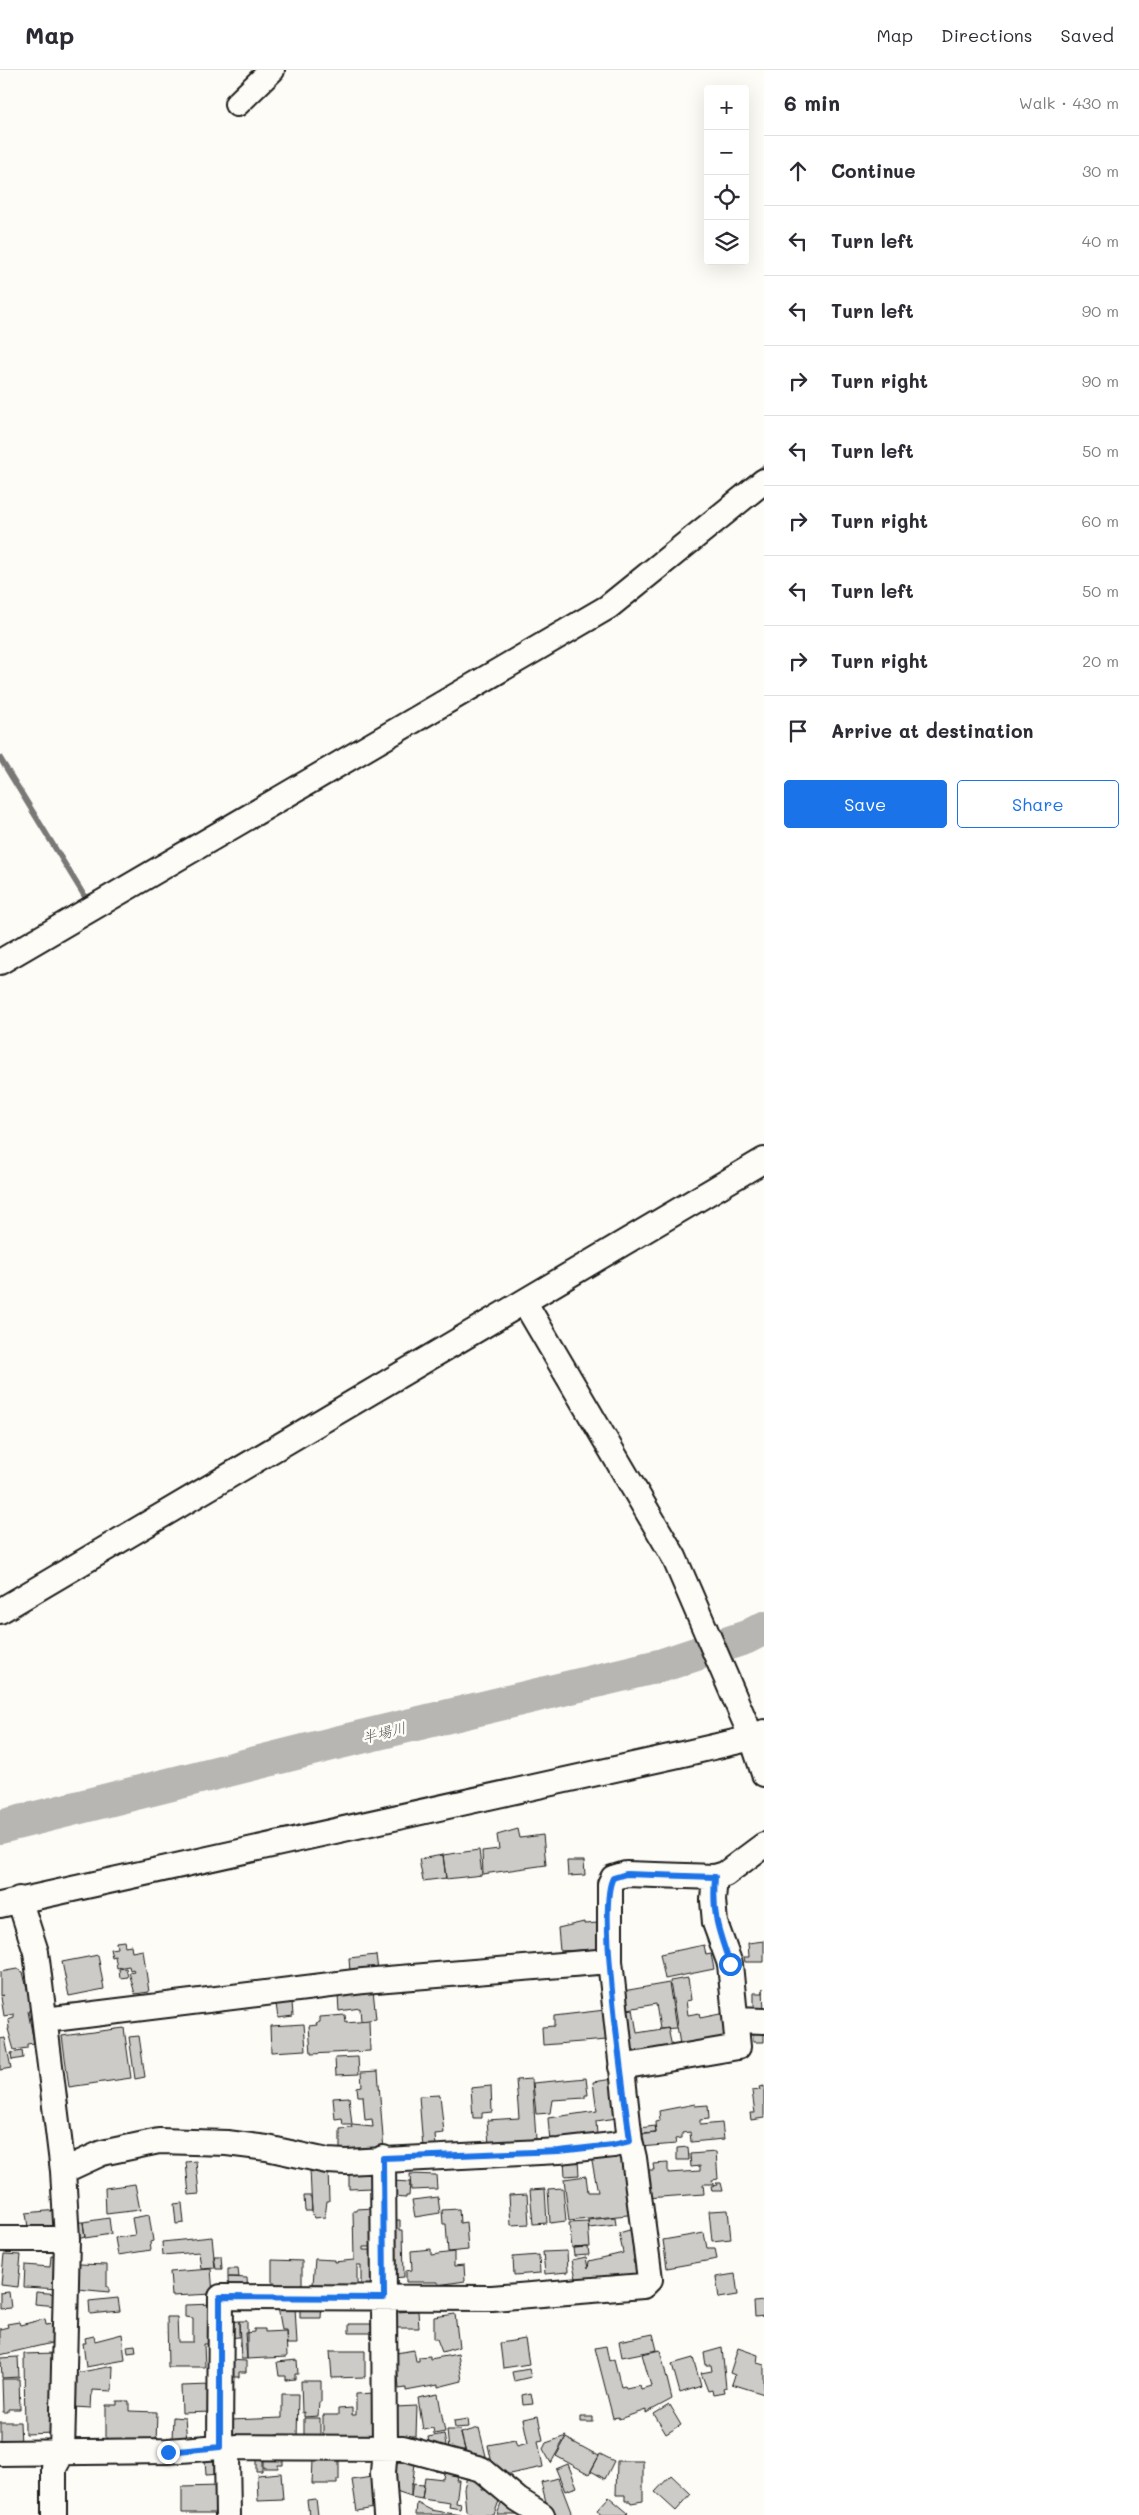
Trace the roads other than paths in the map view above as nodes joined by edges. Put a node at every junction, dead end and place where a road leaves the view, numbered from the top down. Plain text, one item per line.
1 (272, 70) edge
2 (236, 104) dead end
3 (764, 481) edge
4 (0, 962) edge
5 (764, 1160) edge
6 (525, 1303) junction
7 (0, 1611) edge
8 (755, 1733) edge
9 (764, 1774) edge
10 (764, 1845) edge
11 (715, 1877) junction
12 (10, 1902) edge
13 (610, 1961) junction
14 (45, 2020) junction
15 (736, 2020) junction
16 (764, 2021) edge
17 (622, 2067) junction
18 (630, 2141) junction
19 (383, 2158) junction
20 (64, 2170) junction
21 (0, 2239) edge
22 (67, 2239) junction
23 (384, 2298) junction
24 (220, 2447) junction
25 (385, 2447) junction
26 (0, 2453) edge
27 (62, 2453) junction
28 (54, 2515) edge
29 (228, 2515) edge
30 (386, 2515) edge
31 (542, 2515) edge

1 - 2 street
3 - 4 street
5 - 6 street
6 - 7 street
6 - 8 street
8 - 9 street
8 - 12 street
10 - 11 street
11 - 13 street
11 - 15 street
12 - 14 street
13 - 14 street
13 - 17 street
14 - 20 street
15 - 16 street
15 - 17 street
17 - 18 street
18 - 19 street
18 - 23 street
19 - 20 street
19 - 23 street
20 - 22 street
21 - 22 street
22 - 27 street
23 - 24 street
23 - 25 street
24 - 25 street
24 - 27 street
24 - 29 street
25 - 30 street
25 - 31 street
26 - 27 street
27 - 28 street

